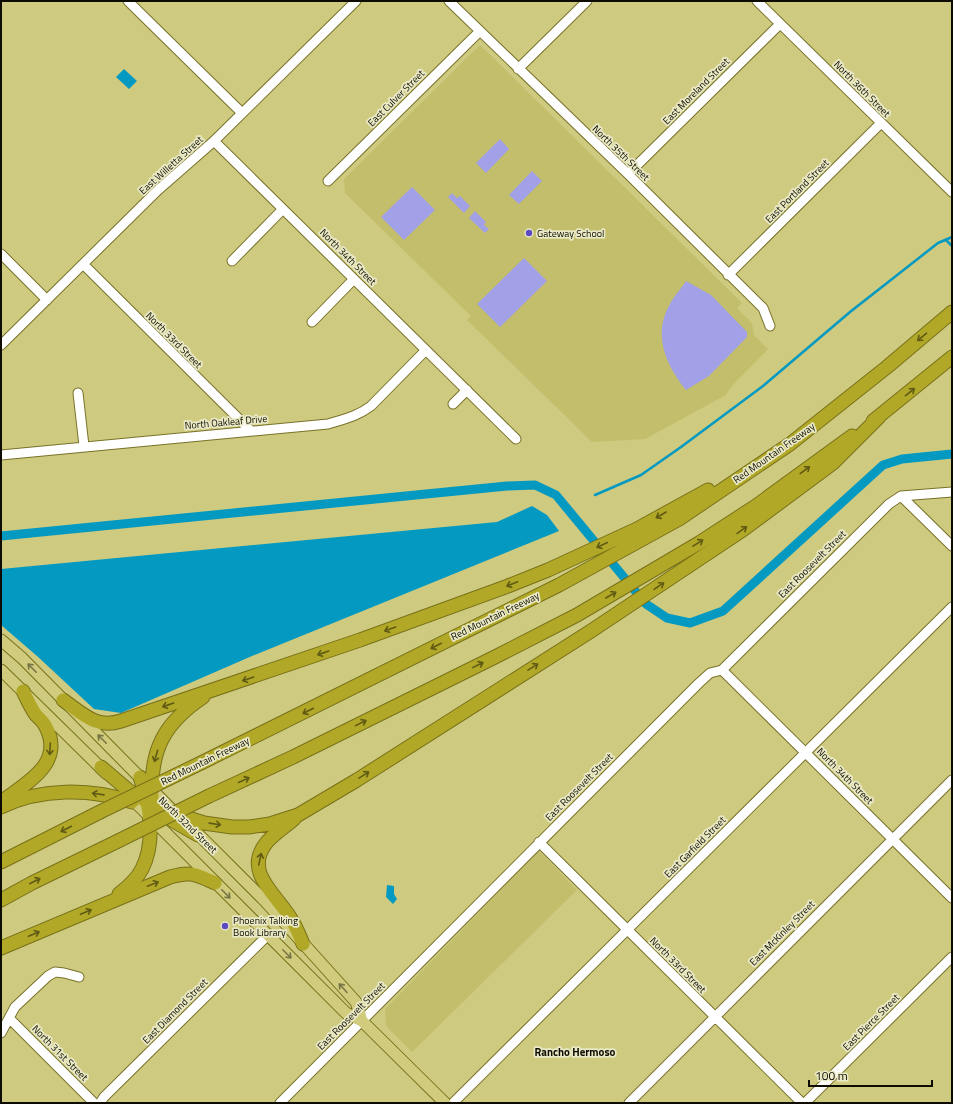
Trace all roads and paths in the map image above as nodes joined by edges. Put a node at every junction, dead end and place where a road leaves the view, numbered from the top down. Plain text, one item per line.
1 (128, 1) edge
2 (356, 1) edge
3 (449, 1) edge
4 (587, 1) edge
5 (757, 1) edge
6 (780, 24) junction
7 (480, 31) junction
8 (518, 69) junction
9 (242, 113) junction
10 (881, 124) junction
11 (214, 141) junction
12 (628, 174) junction
13 (328, 181) dead end
14 (952, 192) edge
15 (283, 209) junction
16 (1, 254) edge
17 (232, 261) dead end
18 (83, 264) junction
19 (728, 275) junction
20 (354, 279) junction
21 (47, 300) junction
22 (952, 312) edge
23 (312, 322) dead end
24 (770, 326) dead end
25 (1, 345) edge
26 (426, 350) junction
27 (952, 357) edge
28 (467, 390) junction
29 (78, 393) dead end
30 (454, 404) dead end
31 (879, 417) junction
32 (251, 431) junction
33 (516, 439) dead end
34 (84, 446) junction
35 (1, 455) edge
36 (952, 492) edge
37 (901, 496) junction
38 (640, 533) junction
39 (952, 546) edge
40 (952, 607) edge
41 (1, 640) edge
42 (1, 670) edge
43 (722, 670) junction
44 (219, 689) junction
45 (23, 691) junction
46 (63, 700) junction
47 (806, 753) junction
48 (101, 767) joint
49 (140, 777) junction
50 (952, 780) edge
51 (152, 789) junction
52 (1, 802) edge
53 (1, 807) edge
54 (147, 807) junction
55 (178, 815) junction
56 (298, 815) junction
57 (159, 826) joint
58 (198, 834) junction
59 (892, 839) junction
60 (539, 842) junction
61 (1, 862) edge
62 (214, 883) junction
63 (952, 898) edge
64 (1, 900) edge
65 (104, 904) junction
66 (627, 929) junction
67 (268, 935) junction
68 (303, 944) junction
69 (1, 948) edge
70 (952, 957) edge
71 (79, 977) dead end
72 (714, 1016) junction
73 (10, 1019) junction
74 (362, 1021) junction
75 (1, 1033) edge
76 (94, 1103) edge
77 (100, 1103) edge
78 (280, 1103) edge
79 (445, 1103) edge
80 (453, 1103) edge
81 (629, 1103) edge
82 (804, 1103) edge

1 - 9 street
2 - 9 street, East Willetta Street
3 - 7 street, North 35th Street
4 - 8 street
5 - 6 street, North 36th Street
6 - 10 street, North 36th Street
6 - 12 street, East Moreland Street
7 - 8 street, North 35th Street
7 - 13 street, East Culver Street
8 - 12 street, North 35th Street
9 - 11 street, East Willetta Street
10 - 14 street, North 36th Street
10 - 19 street, East Portland Street
11 - 15 street, North 34th Street
11 - 18 street, East Willetta Street
12 - 19 street, North 35th Street
15 - 17 street
15 - 20 street, North 34th Street
16 - 21 street
18 - 21 street, East Willetta Street
18 - 32 street, North 33rd Street
19 - 24 street, North 35th Street
20 - 23 street
20 - 26 street, North 34th Street
21 - 25 street, East Willetta Street
22 -> 38 highway
26 - 28 street, North 34th Street
26 - 32 street, North Oakleaf Drive
31 -> 27 highway
28 - 30 street
28 - 33 street, North 34th Street
29 - 34 street
56 -> 31 highway
64 -> 31 highway, bridge
32 - 34 street, North Oakleaf Drive
34 - 35 street, North Oakleaf Drive
36 - 37 street
37 - 39 street
37 - 43 street, East Roosevelt Street
38 -> 44 highway
38 -> 61 highway, Red Mountain Freeway, bridge
40 - 47 street, East Garfield Street
46 -> 41 main road, North 32nd Street
42 - 45 main road
43 - 47 street, North 34th Street
43 - 60 street, East Roosevelt Street
44 -> 46 highway
44 -> 51 highway
45 - 48 main road
45 -> 52 highway
49 -> 46 main road, North 32nd Street
47 - 59 street, North 34th Street
47 - 66 street, East Garfield Street
48 - 54 highway
49 - 51 main road, North 32nd Street
49 - 54 highway
50 - 59 street, East McKinley Street
51 - 54 highway
51 - 55 main road, North 32nd Street
54 -> 53 highway
54 - 55 highway
54 - 57 highway
54 - 58 highway
54 - 65 highway
55 -> 56 highway
55 - 58 main road, North 32nd Street
68 -> 56 highway
57 - 62 main road, North 32nd Street
58 - 68 main road, North 32nd Street
59 - 63 street, North 34th Street
59 - 72 street, East McKinley Street
60 - 66 street, North 33rd Street
60 - 74 street, East Roosevelt Street
65 -> 62 highway
62 -> 67 main road, North 32nd Street
69 -> 65 highway
66 - 72 street, North 33rd Street
66 - 80 street, East Garfield Street
67 -> 74 main road, North 32nd Street
67 - 77 street, East Diamond Street
74 -> 68 main road, North 32nd Street
70 - 82 street, East Pierce Street
71 - 73 street
72 - 81 street, East McKinley Street
72 - 82 street, North 33rd Street
73 - 75 street
73 - 76 street, North 31st Street
74 - 78 street, East Roosevelt Street
74 - 79 main road, North 32nd Street

